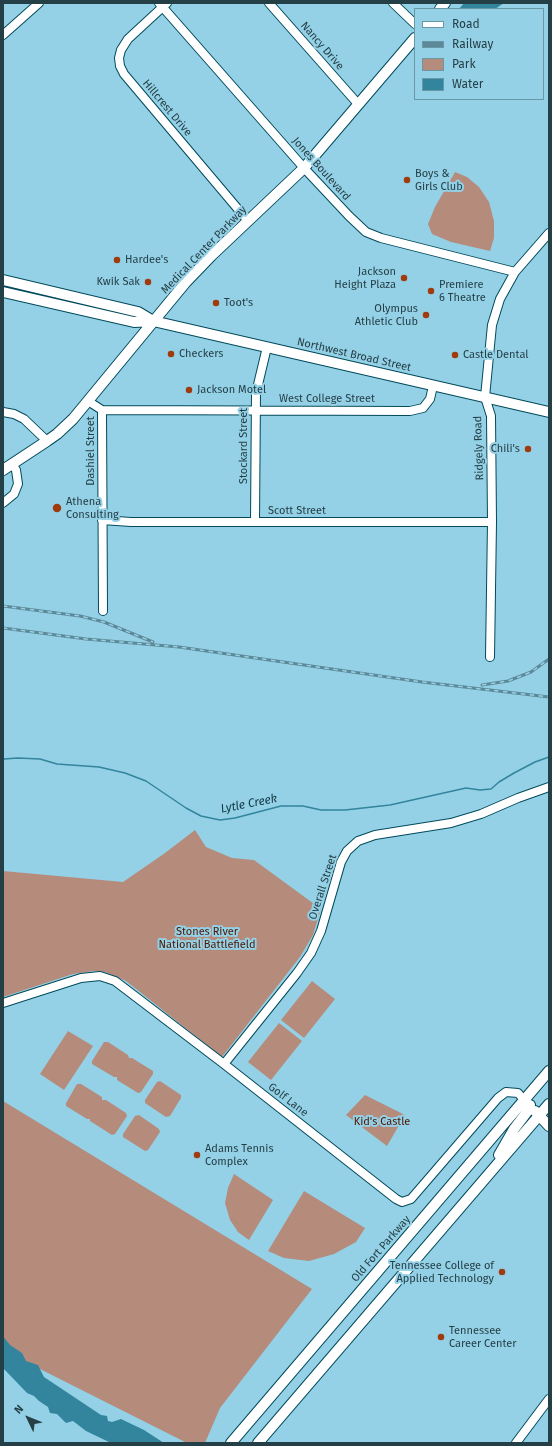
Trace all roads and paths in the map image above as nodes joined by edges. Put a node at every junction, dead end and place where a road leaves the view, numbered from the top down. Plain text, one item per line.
1 (39, 3) edge
2 (269, 3) edge
3 (393, 3) edge
4 (163, 4) edge
5 (414, 23) edge
6 (3, 35) edge
7 (414, 39) edge
8 (358, 104) junction
9 (304, 168) junction
10 (248, 221) junction
11 (549, 233) edge
12 (515, 272) junction
13 (3, 280) edge
14 (3, 292) edge
15 (153, 321) junction
16 (267, 347) junction
17 (432, 386) junction
18 (485, 397) junction
19 (88, 401) junction
20 (102, 410) junction
21 (255, 410) junction
22 (3, 412) edge
23 (549, 412) edge
24 (47, 441) junction
25 (12, 464) junction
26 (3, 470) edge
27 (3, 503) edge
28 (102, 520) junction
29 (255, 522) junction
30 (492, 522) junction
31 (103, 611) dead end
32 (490, 657) dead end
33 (549, 787) edge
34 (3, 1003) edge
35 (224, 1064) junction
36 (549, 1071) edge
37 (527, 1102) junction
38 (549, 1104) edge
39 (539, 1115) junction
40 (549, 1126) edge
41 (487, 1176) junction
42 (549, 1399) edge
43 (261, 1439) edge
44 (231, 1443) edge
45 (516, 1443) edge

1 - 6 street
2 - 8 street, Nancy Drive
3 - 5 street
4 - 9 street, Jones Boulevard
4 - 10 street, Hillcrest Drive
7 - 8 main road, Medical Center Parkway
8 - 9 main road, Medical Center Parkway
9 - 10 main road, Medical Center Parkway
9 - 12 street, Jones Boulevard
10 - 15 main road, Medical Center Parkway
11 - 12 street, Ridgely Road
12 - 18 street, Ridgely Road
13 - 15 main road, Northwest Broad Street
14 - 15 main road, Northwest Broad Street
15 - 16 main road, Northwest Broad Street
15 - 19 main road, Medical Center Parkway
16 - 17 main road, Northwest Broad Street
16 - 21 street, Stockard Street
17 - 18 main road, Northwest Broad Street
17 - 21 street, West College Street
18 - 23 main road, Northwest Broad Street
18 - 30 street, Ridgely Road
19 - 20 street
19 - 24 main road, Medical Center Parkway
20 - 21 street, West College Street
20 - 28 street, Dashiel Street
21 - 29 street, Stockard Street
22 - 24 street
24 - 25 main road, Medical Center Parkway
25 - 26 main road, Medical Center Parkway
25 - 27 street
28 - 29 street, Scott Street
28 - 31 street, Dashiel Street
29 - 30 street, Scott Street
30 - 32 street, Ridgely Road
33 - 35 street, Overall Street
34 - 35 street, Golf Lane
35 - 37 street, Golf Lane
36 - 37 main road, Old Fort Parkway
37 - 39 main road
37 - 41 main road
37 - 44 main road, Old Fort Parkway
38 - 39 main road
39 - 40 main road
39 - 41 main road
41 - 43 main road
42 - 45 street

